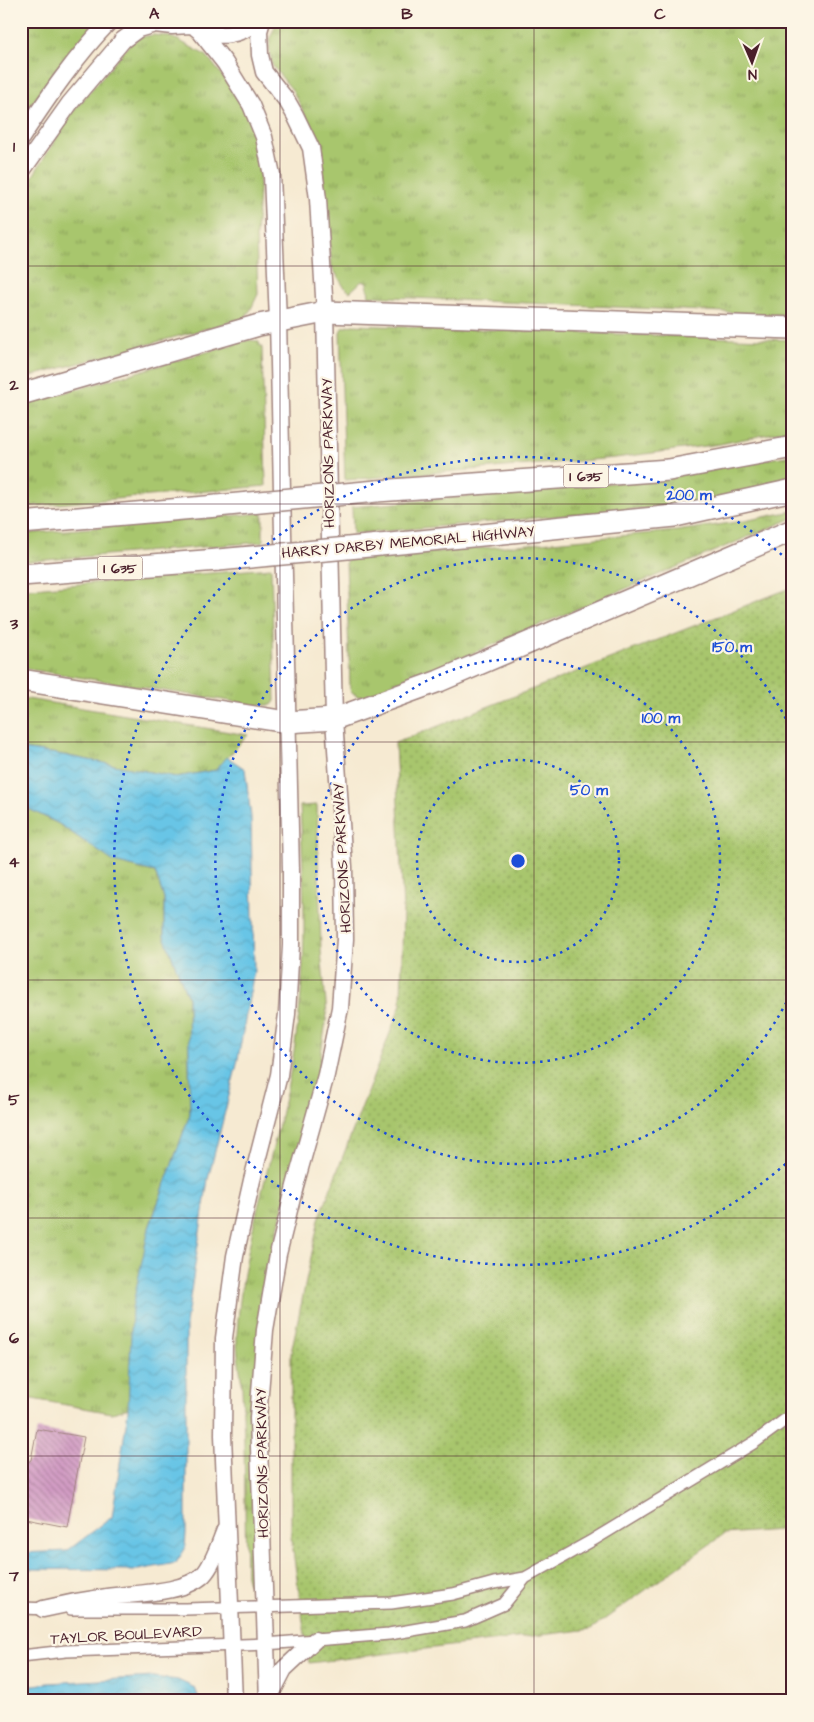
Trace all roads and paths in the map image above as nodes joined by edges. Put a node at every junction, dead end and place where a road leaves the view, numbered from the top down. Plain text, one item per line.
1 (110, 21) edge
2 (257, 21) edge
3 (262, 21) edge
4 (192, 25) edge
5 (21, 138) edge
6 (21, 172) edge
7 (325, 312) junction
8 (278, 321) junction
9 (793, 328) edge
10 (21, 394) edge
11 (793, 447) edge
12 (793, 490) edge
13 (21, 523) edge
14 (793, 530) edge
15 (21, 575) edge
16 (21, 680) edge
17 (334, 719) junction
18 (287, 722) junction
19 (793, 1414) edge
20 (227, 1523) junction
21 (525, 1578) junction
22 (231, 1607) junction
23 (265, 1607) junction
24 (21, 1608) edge
25 (43, 1609) junction
26 (315, 1640) junction
27 (266, 1644) junction
28 (233, 1645) junction
29 (21, 1656) edge
30 (234, 1701) edge
31 (268, 1701) edge

1 - 5 main road
2 - 4 main road
3 - 7 main road, HORIZONS PARKWAY
4 - 6 main road
4 - 8 main road
7 - 8 highway
7 - 9 highway
7 - 17 main road, HORIZONS PARKWAY
8 - 10 highway
8 - 18 main road
11 - 13 highway, I 635, bridge
12 - 15 highway, HARRY DARBY MEMORIAL HIGHWAY / I 635, bridge
14 - 17 highway
16 - 18 highway
17 - 18 highway
17 - 23 main road, HORIZONS PARKWAY
18 - 20 main road
19 - 21 street
20 - 22 main road
20 - 25 main road
21 - 23 street, TAYLOR BOULEVARD
21 - 26 street, TAYLOR BOULEVARD
22 - 23 street, TAYLOR BOULEVARD
22 - 25 street, TAYLOR BOULEVARD
22 - 28 main road
23 - 27 main road, HORIZONS PARKWAY
24 - 25 street, TAYLOR BOULEVARD
26 - 27 street, TAYLOR BOULEVARD
26 - 31 main road
27 - 28 street, TAYLOR BOULEVARD
27 - 31 main road, HORIZONS PARKWAY
28 - 29 street, TAYLOR BOULEVARD
28 - 30 main road

